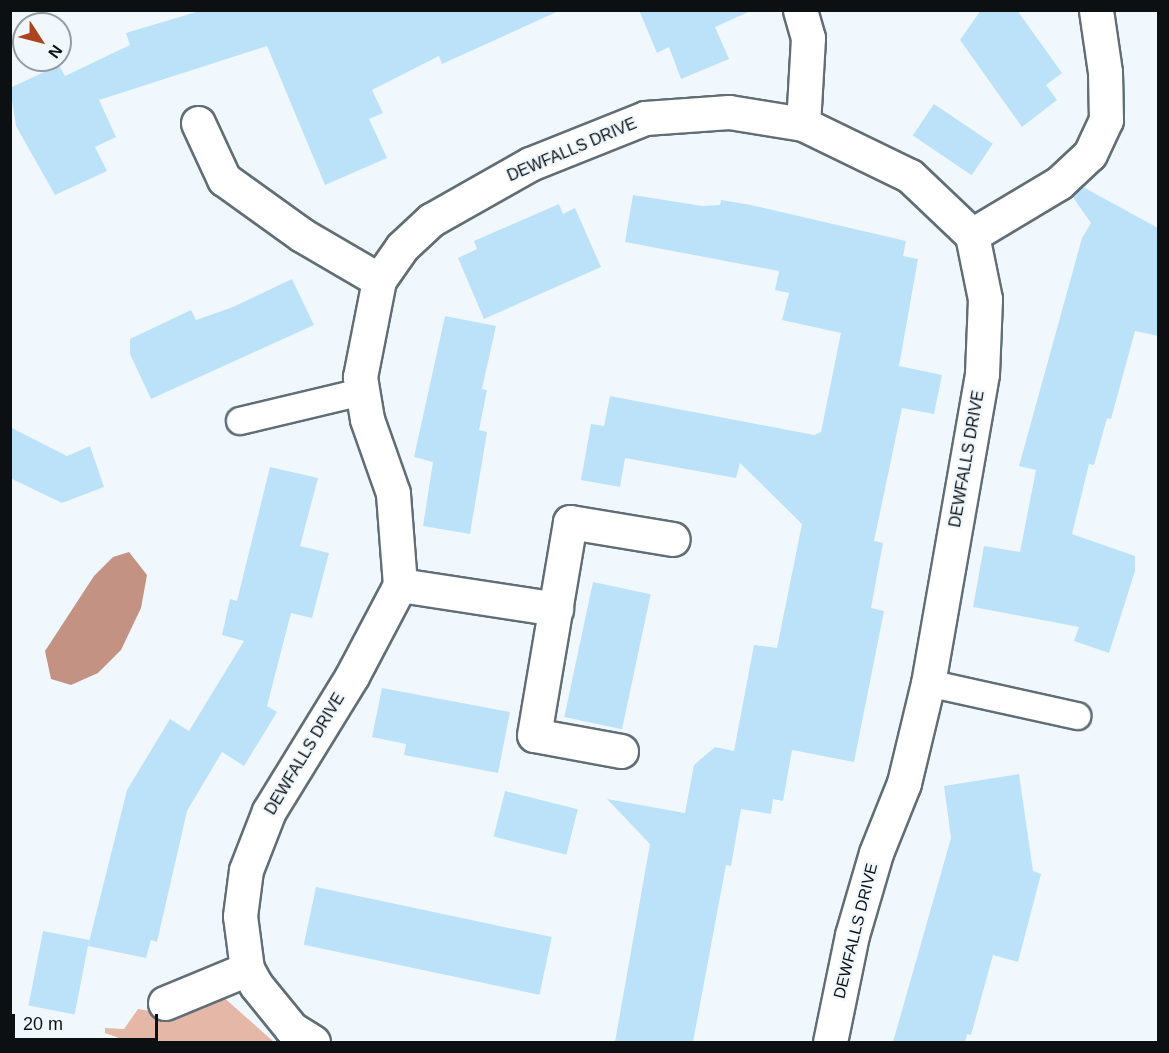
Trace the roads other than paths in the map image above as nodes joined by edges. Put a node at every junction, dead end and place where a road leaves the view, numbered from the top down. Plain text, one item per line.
1 (800, 10) edge
2 (1096, 10) edge
3 (198, 123) dead end
4 (802, 124) junction
5 (972, 235) junction
6 (379, 280) junction
7 (362, 392) junction
8 (240, 421) dead end
9 (673, 539) dead end
10 (399, 585) junction
11 (555, 609) junction
12 (928, 683) junction
13 (1077, 716) dead end
14 (621, 751) dead end
15 (247, 969) junction
16 (165, 1003) dead end
17 (313, 1042) edge
18 (830, 1042) edge

1 - 4 street
2 - 5 street
3 - 6 street
4 - 5 street, DEWFALLS DRIVE
4 - 6 street, DEWFALLS DRIVE
5 - 12 street, DEWFALLS DRIVE
6 - 7 street, DEWFALLS DRIVE
7 - 8 lane
7 - 10 street, DEWFALLS DRIVE
9 - 11 street
10 - 11 street
10 - 15 street, DEWFALLS DRIVE
11 - 14 street
12 - 13 lane
12 - 18 street, DEWFALLS DRIVE
15 - 16 street
15 - 17 street, DEWFALLS DRIVE

